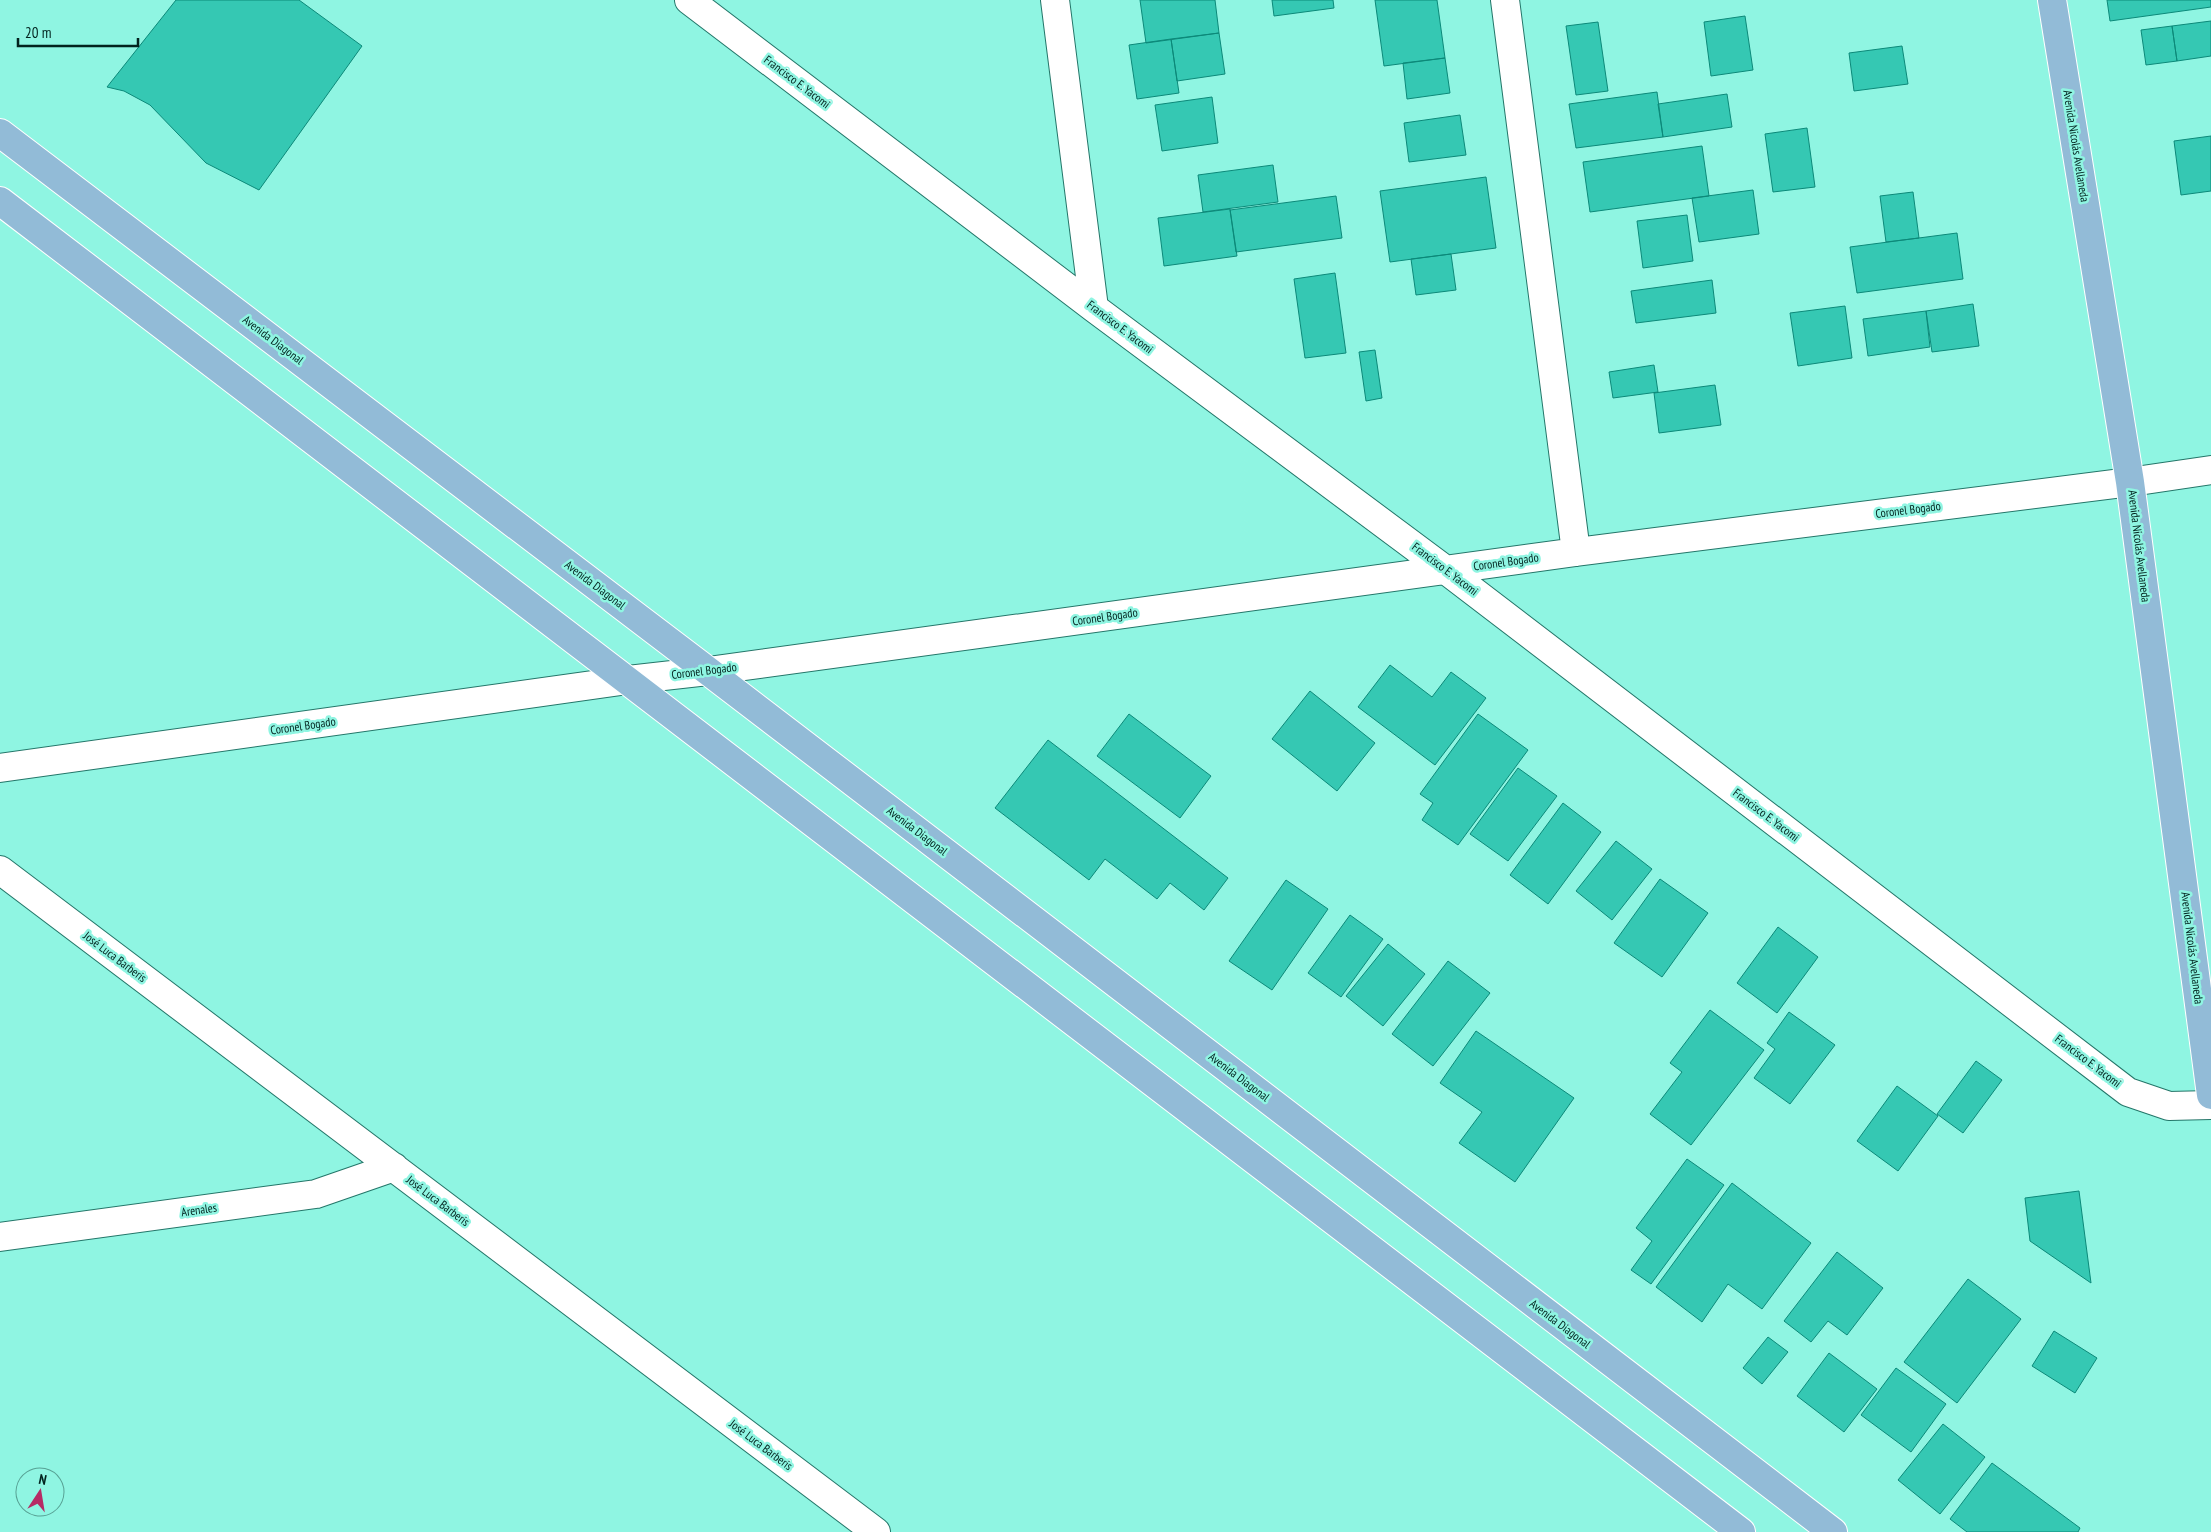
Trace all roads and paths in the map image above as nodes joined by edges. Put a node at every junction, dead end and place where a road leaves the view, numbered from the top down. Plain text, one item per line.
1 (689, 0) edge
2 (1055, 0) edge
3 (1505, 0) edge
4 (2052, 0) edge
5 (0, 133) edge
6 (0, 201) edge
7 (1094, 308) junction
8 (2211, 470) edge
9 (2130, 482) junction
10 (1576, 552) junction
11 (1447, 571) junction
12 (708, 671) junction
13 (628, 680) junction
14 (0, 768) edge
15 (0, 870) edge
16 (2211, 1095) edge
17 (2211, 1105) edge
18 (394, 1167) junction
19 (0, 1237) edge
20 (873, 1531) edge
21 (1740, 1532) edge
22 (1833, 1532) edge

1 - 7 street, Francisco E. Yacomi
2 - 7 street
3 - 10 street
4 - 9 main road, Avenida Nicolás Avellaneda
5 - 12 main road, Avenida Diagonal
6 - 13 main road
7 - 11 street, Francisco E. Yacomi
8 - 9 street, Coronel Bogado
9 - 10 street, Coronel Bogado
9 - 16 main road, Avenida Nicolás Avellaneda
10 - 11 street, Coronel Bogado
11 - 12 street, Coronel Bogado
11 - 17 street, Francisco E. Yacomi
12 - 13 street, Coronel Bogado
12 - 22 main road, Avenida Diagonal
13 - 14 street, Coronel Bogado
13 - 21 main road
15 - 18 street, José Luca Barberis
18 - 19 street, Arenales
18 - 20 street, José Luca Barberis

